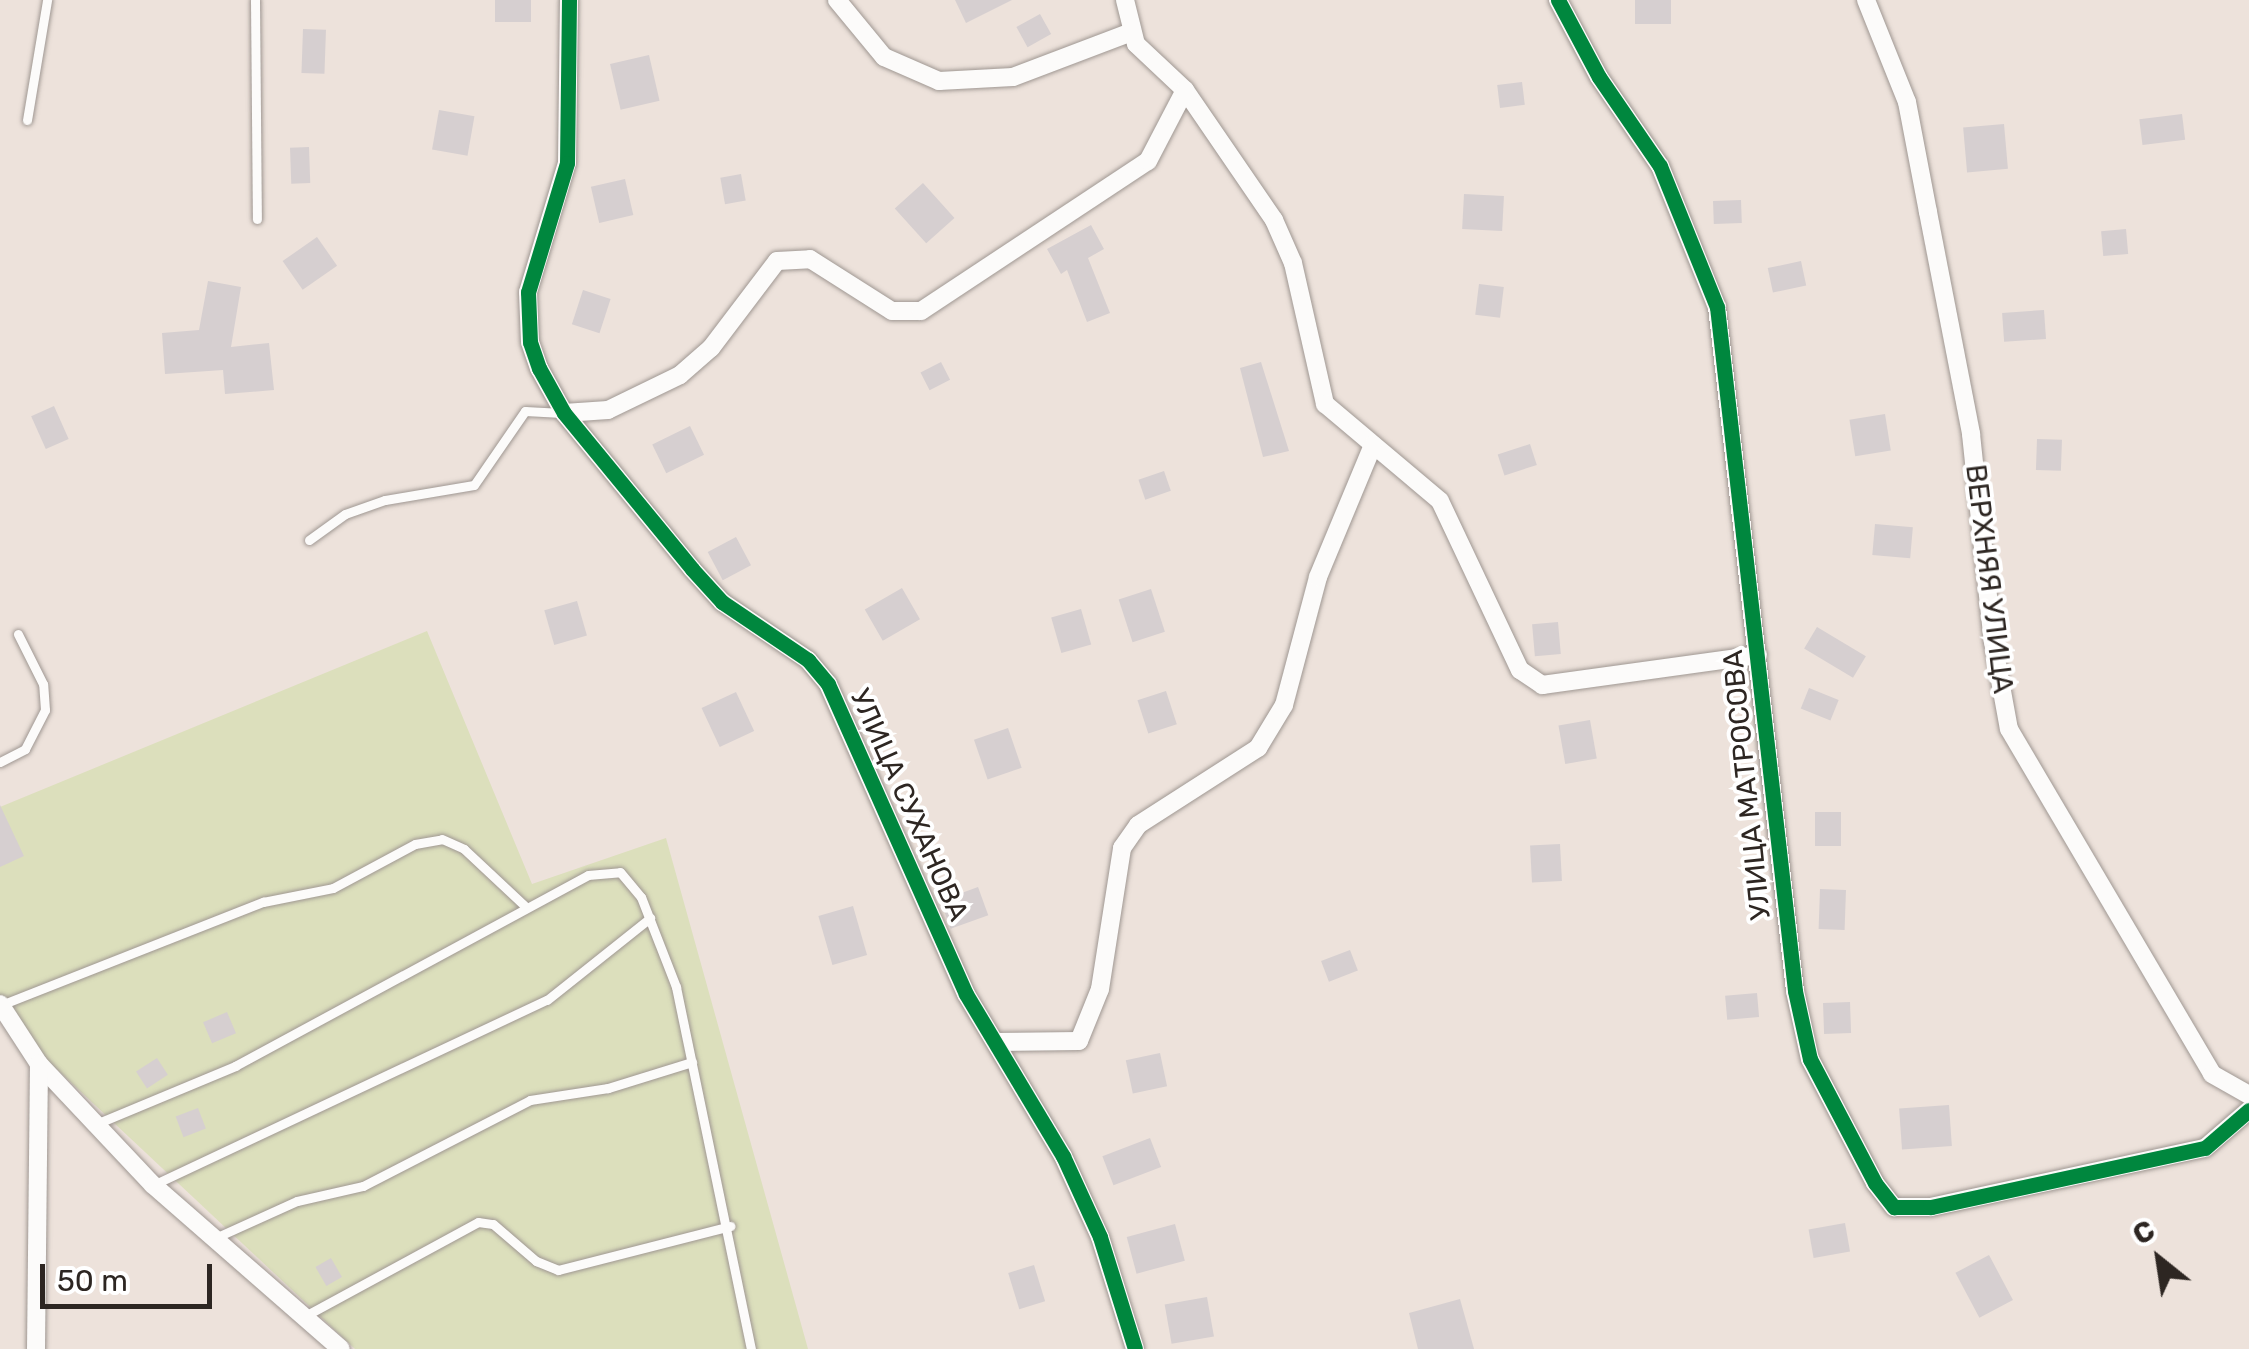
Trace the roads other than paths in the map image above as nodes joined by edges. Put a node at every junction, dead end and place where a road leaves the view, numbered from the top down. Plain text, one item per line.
1 (47, 0) edge
2 (255, 0) edge
3 (569, 0) edge
4 (837, 0) edge
5 (1125, 0) edge
6 (1558, 0) edge
7 (1866, 0) edge
8 (1129, 33) junction
9 (1184, 90) junction
10 (27, 120) dead end
11 (257, 219) dead end
12 (564, 413) junction
13 (1373, 445) junction
14 (309, 540) dead end
15 (18, 634) dead end
16 (1758, 654) junction
17 (0, 762) edge
18 (525, 906) junction
19 (650, 918) junction
20 (0, 1004) edge
21 (996, 1042) junction
22 (692, 1062) junction
23 (39, 1064) junction
24 (2249, 1095) edge
25 (2249, 1110) edge
26 (96, 1124) junction
27 (152, 1184) junction
28 (730, 1226) junction
29 (212, 1239) junction
30 (306, 1316) junction
31 (36, 1349) edge
32 (340, 1349) edge
33 (751, 1349) edge
34 (1135, 1349) edge

1 - 10 lane
2 - 11 lane
3 - 12 street, УЛИЦА СУХАНОВА
4 - 8 street
5 - 8 street
6 - 16 street, УЛИЦА МАТРОСОВА
7 - 24 street, ВЕРХНЯЯ УЛИЦА
8 - 9 street
9 - 12 street
9 - 13 street
12 - 14 lane
12 - 21 street, УЛИЦА СУХАНОВА
13 - 16 street
13 - 21 street
15 - 17 lane
16 - 25 street, УЛИЦА МАТРОСОВА
18 - 19 lane
18 - 20 lane
18 - 26 lane
19 - 22 lane
19 - 27 lane
20 - 23 street
21 - 34 street, УЛИЦА СУХАНОВА
22 - 28 lane
22 - 29 lane
23 - 26 street
23 - 31 street
26 - 27 street
27 - 29 street
28 - 30 lane
28 - 33 lane
29 - 30 street
30 - 32 street

